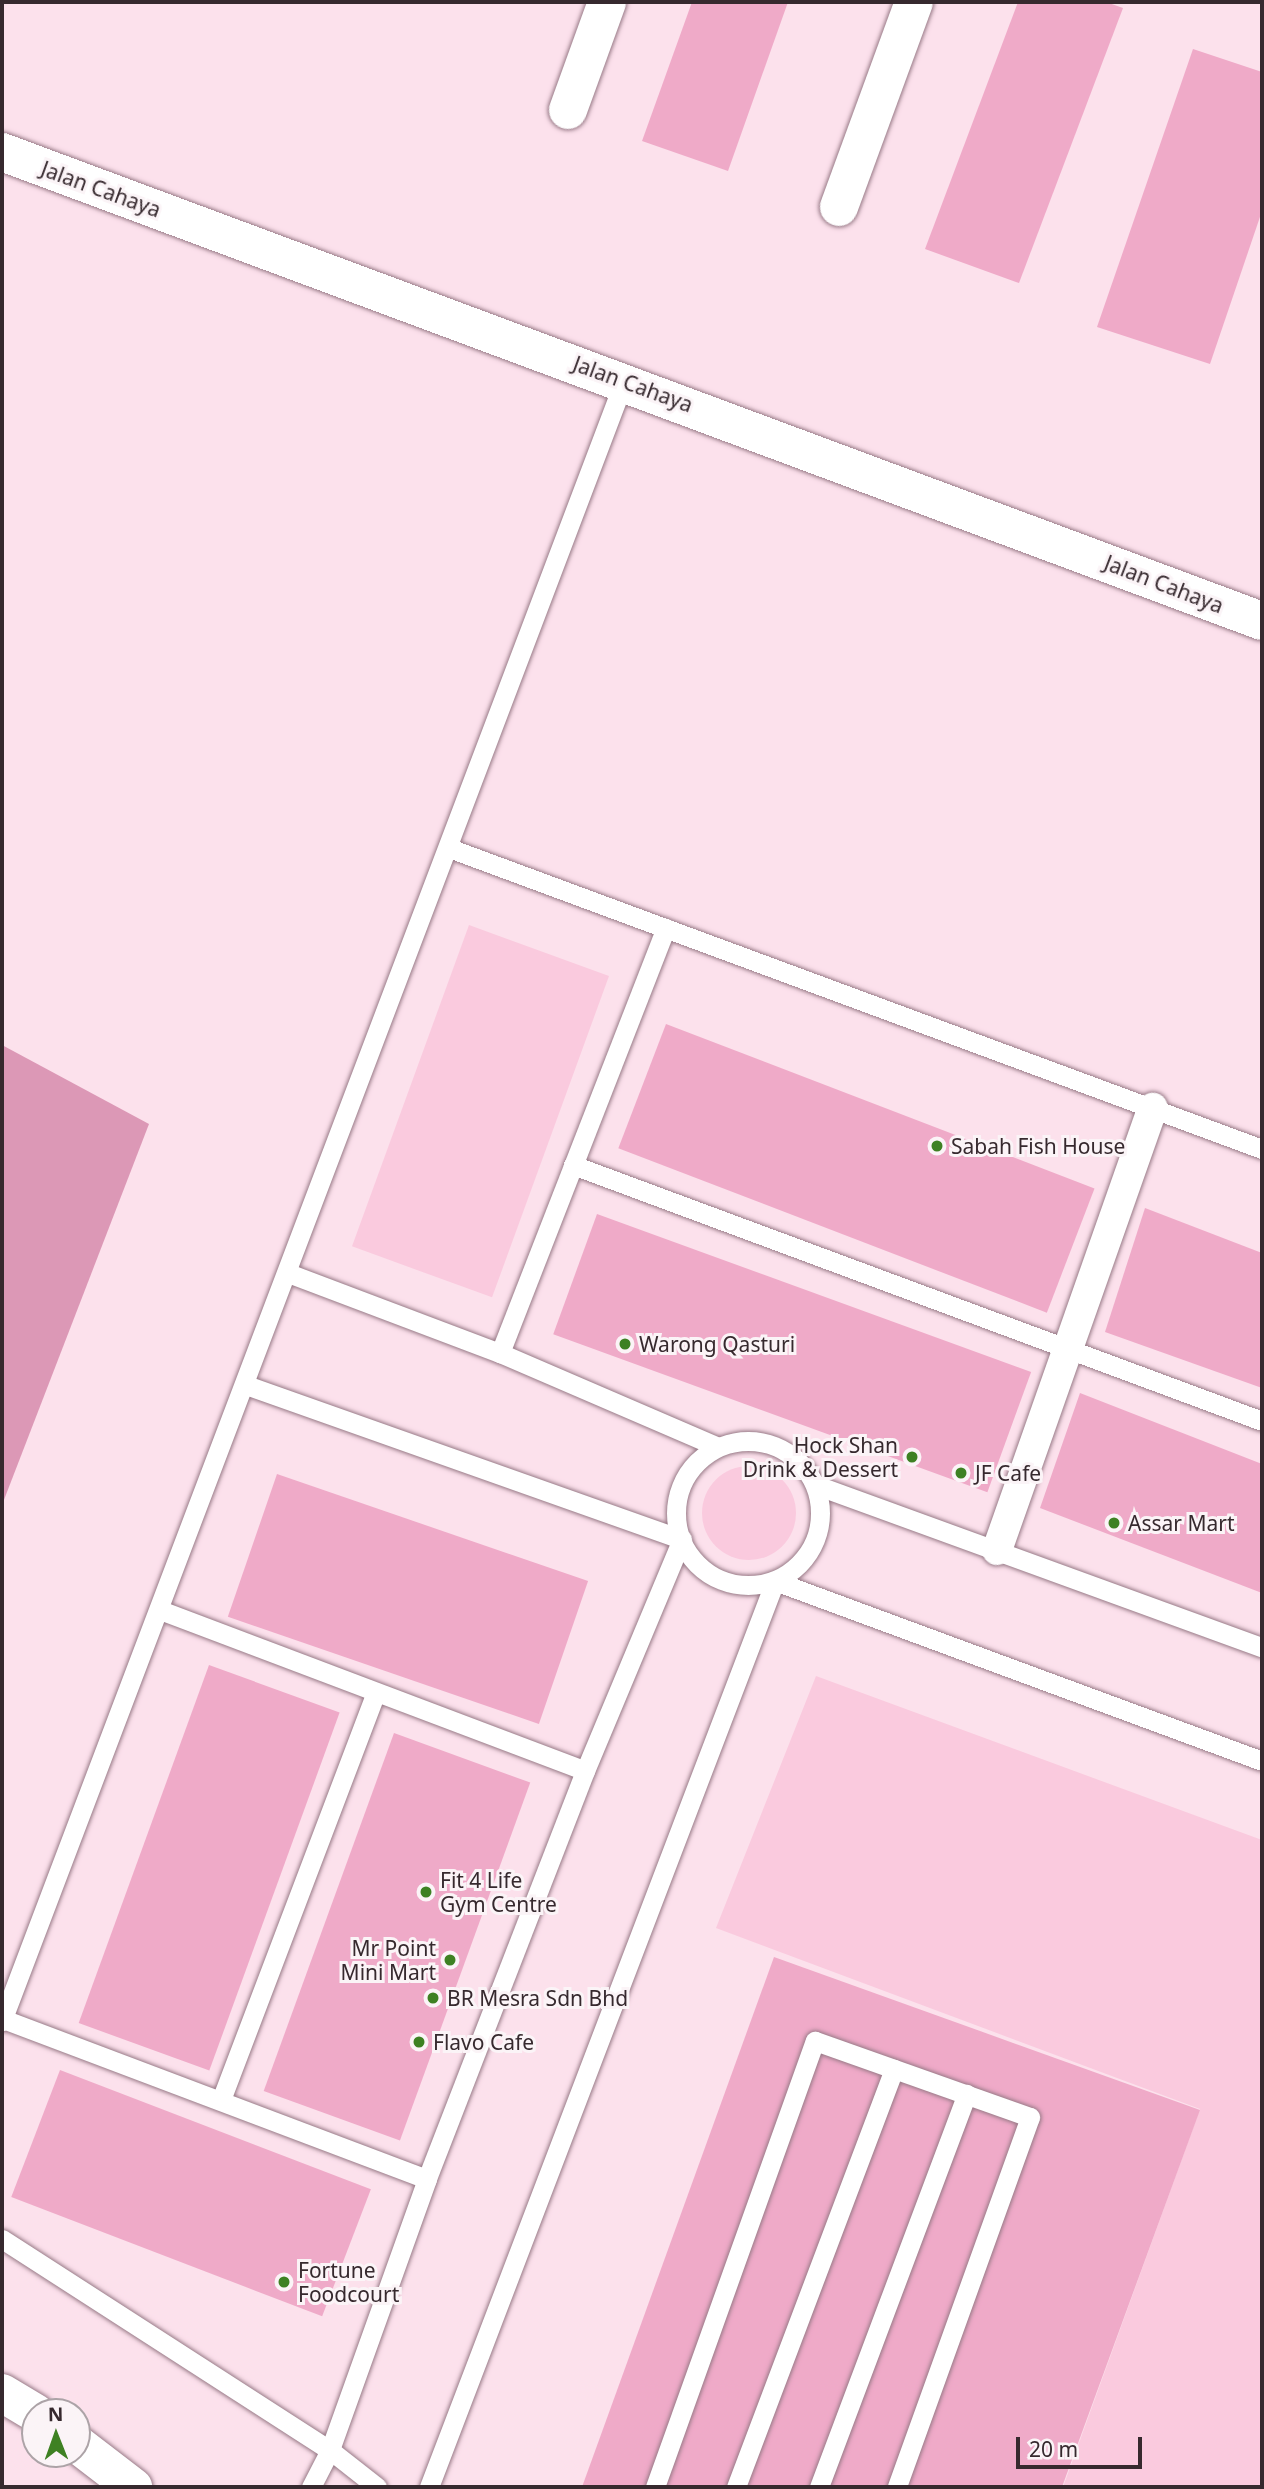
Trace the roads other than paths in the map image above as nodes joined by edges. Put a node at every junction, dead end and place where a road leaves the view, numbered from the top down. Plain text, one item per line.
1 (607, 2) edge
2 (914, 2) edge
3 (568, 110) dead end
4 (2, 152) edge
5 (839, 207) dead end
6 (624, 381) junction
7 (1262, 621) edge
8 (449, 848) junction
9 (666, 928) junction
10 (1153, 1108) junction
11 (1262, 1149) edge
12 (573, 1165) junction
13 (288, 1273) junction
14 (1068, 1349) junction
15 (500, 1353) junction
16 (246, 1385) junction
17 (1262, 1421) edge
18 (718, 1447) junction
19 (816, 1485) junction
20 (681, 1539) junction
21 (997, 1550) junction
22 (775, 1581) junction
23 (160, 1610) junction
24 (1262, 1647) edge
25 (376, 1692) junction
26 (1262, 1761) edge
27 (586, 1771) junction
28 (2, 2020) edge
29 (894, 2069) junction
30 (967, 2094) junction
31 (221, 2100) junction
32 (428, 2179) junction
33 (2, 2239) edge
34 (2, 2393) edge
35 (21, 2405) edge
36 (330, 2450) junction
37 (91, 2455) edge
38 (133, 2487) edge
39 (311, 2487) edge
40 (377, 2487) edge
41 (429, 2487) edge
42 (655, 2487) edge
43 (736, 2487) edge
44 (819, 2487) edge
45 (897, 2487) edge

1 - 3 street
2 - 5 street
4 - 6 street, Jalan Cahaya
6 - 7 street, Jalan Cahaya
6 - 8 lane
8 - 9 lane
8 - 13 lane
9 - 10 lane
9 - 12 lane
10 - 11 lane
10 - 14 street
12 - 14 lane
12 - 15 lane
13 - 15 lane
13 - 16 lane
14 - 17 lane
14 - 21 street
15 - 18 lane
16 - 20 lane
16 - 23 lane
18 - 19 lane
18 - 20 lane
19 - 21 lane
19 - 22 lane
20 - 22 lane
20 - 27 lane
21 - 24 lane
22 - 26 lane
22 - 41 lane
23 - 25 lane
23 - 28 lane
25 - 27 lane
25 - 31 lane
27 - 32 lane
28 - 31 lane
29 - 30 lane
29 - 42 lane
29 - 43 lane
30 - 44 lane
30 - 45 lane
31 - 32 lane
32 - 36 lane
33 - 36 lane
34 - 35 street
36 - 39 lane
36 - 40 lane
37 - 38 street

